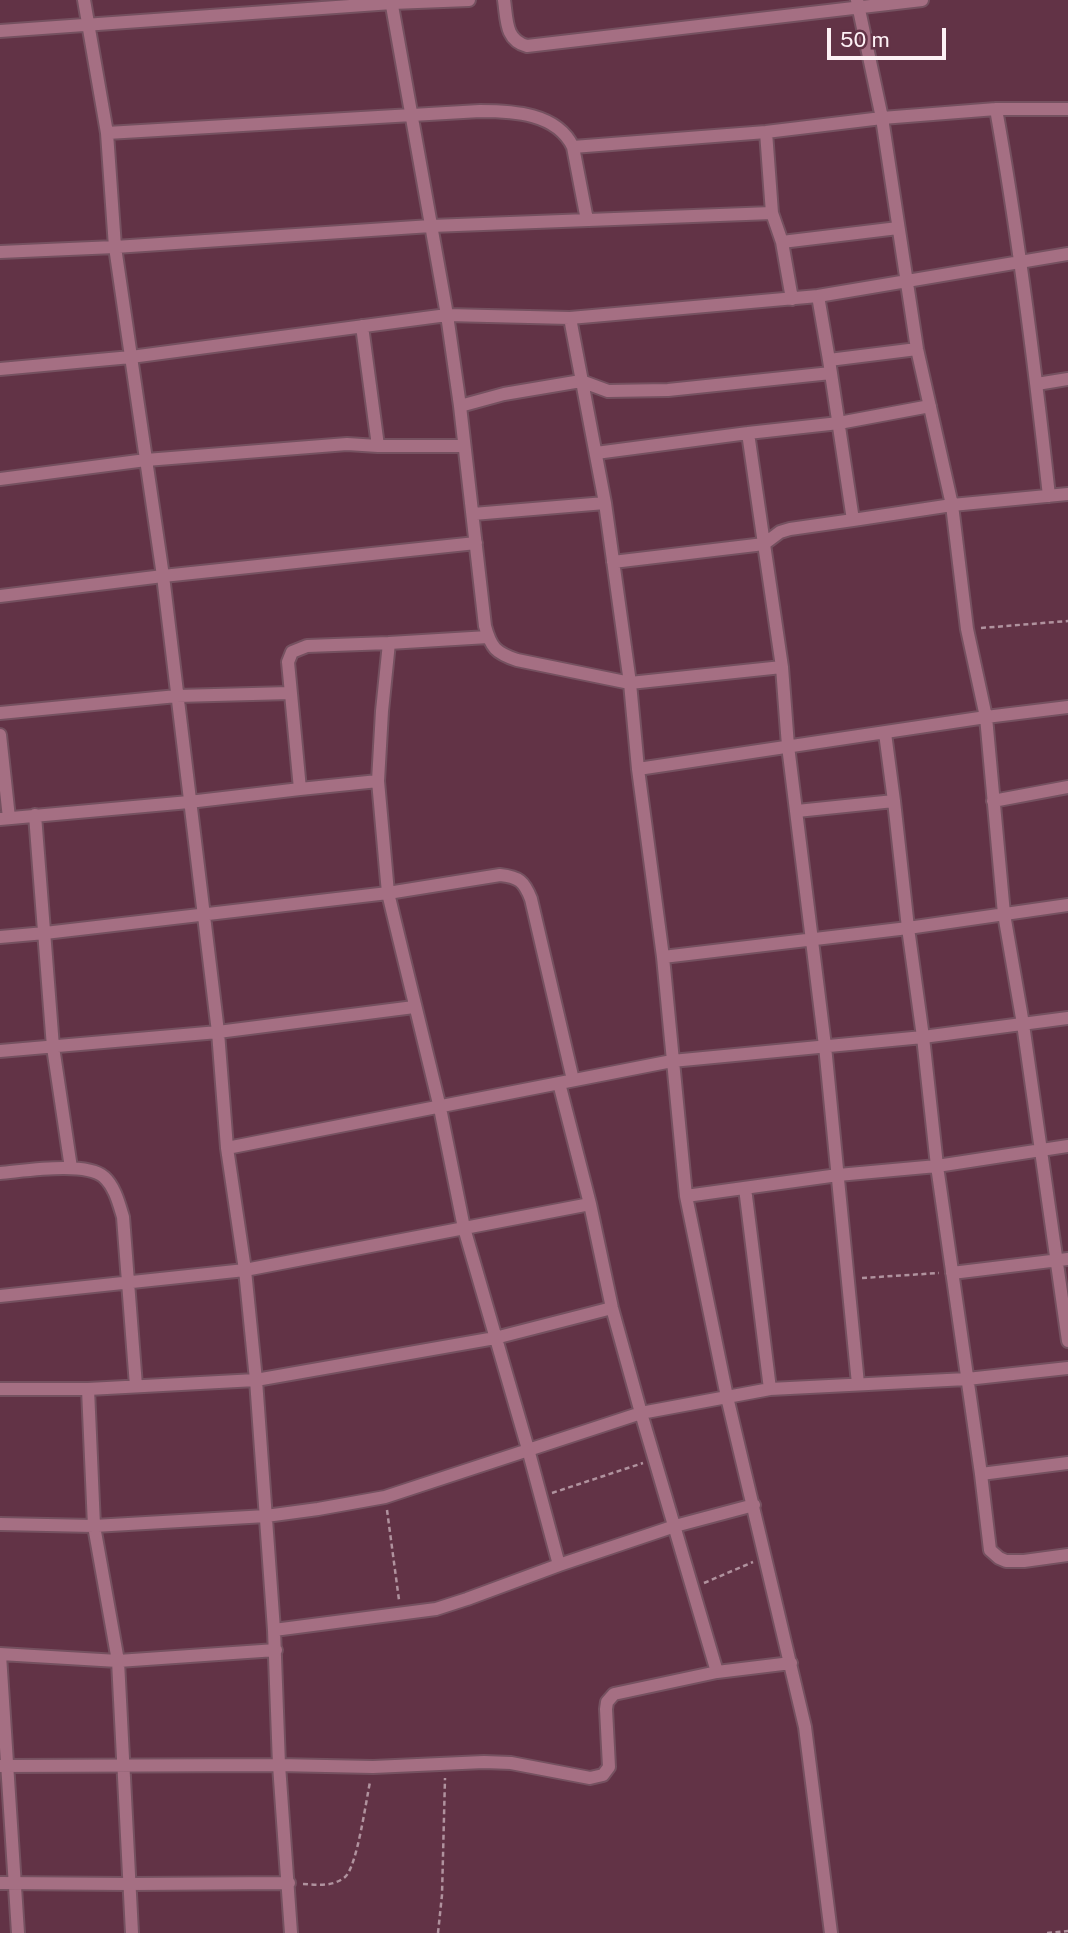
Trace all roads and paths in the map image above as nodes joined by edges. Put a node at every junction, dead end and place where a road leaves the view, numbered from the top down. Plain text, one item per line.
1 (84, 0) edge
2 (469, 0) edge
3 (504, 0) edge
4 (922, 0) edge
5 (391, 2) edge
6 (857, 3) edge
7 (89, 24) junction
8 (0, 31) edge
9 (1068, 108) edge
10 (996, 109) junction
11 (411, 116) junction
12 (882, 118) junction
13 (766, 132) junction
14 (107, 133) junction
15 (573, 146) junction
16 (772, 213) junction
17 (587, 220) junction
18 (431, 226) junction
19 (898, 228) junction
20 (782, 242) junction
21 (115, 247) junction
22 (0, 252) edge
23 (1068, 254) edge
24 (1020, 261) junction
25 (907, 281) junction
26 (818, 296) junction
27 (792, 299) junction
28 (447, 315) junction
29 (570, 318) junction
30 (362, 326) junction
31 (917, 349) junction
32 (131, 357) junction
33 (830, 367) junction
34 (0, 369) edge
35 (1068, 379) edge
36 (581, 381) junction
37 (1037, 384) junction
38 (460, 406) junction
39 (930, 406) junction
40 (839, 423) junction
41 (748, 433) junction
42 (379, 446) junction
43 (464, 446) junction
44 (596, 453) junction
45 (146, 460) junction
46 (0, 479) edge
47 (1068, 494) edge
48 (1049, 496) junction
49 (605, 503) junction
50 (952, 505) junction
51 (473, 514) junction
52 (853, 520) junction
53 (476, 543) junction
54 (764, 544) junction
55 (613, 562) junction
56 (163, 576) junction
57 (0, 596) edge
58 (1068, 621) edge
59 (967, 629) junction
60 (488, 637) junction
61 (389, 643) junction
62 (782, 667) junction
63 (629, 683) junction
64 (290, 693) junction
65 (177, 696) junction
66 (1068, 707) edge
67 (0, 713) edge
68 (986, 718) junction
69 (885, 733) junction
70 (0, 735) edge
71 (788, 746) junction
72 (638, 769) junction
73 (379, 781) junction
74 (1068, 787) edge
75 (300, 789) junction
76 (894, 801) junction
77 (993, 801) junction
78 (189, 802) junction
79 (797, 811) junction
80 (35, 815) junction
81 (4, 818) edge
82 (388, 893) junction
83 (1068, 905) edge
84 (205, 914) junction
85 (1004, 914) junction
86 (908, 928) junction
87 (45, 933) junction
88 (0, 937) edge
89 (812, 938) junction
90 (663, 957) junction
91 (414, 1007) junction
92 (1068, 1018) edge
93 (1023, 1024) junction
94 (218, 1032) junction
95 (923, 1037) junction
96 (825, 1046) junction
97 (53, 1047) junction
98 (0, 1051) edge
99 (672, 1061) junction
100 (573, 1080) junction
101 (559, 1083) junction
102 (440, 1108) junction
103 (1068, 1146) edge
104 (227, 1148) junction
105 (1041, 1151) junction
106 (937, 1166) junction
107 (71, 1168) junction
108 (0, 1173) edge
109 (838, 1175) junction
110 (745, 1188) junction
111 (686, 1196) junction
112 (590, 1203) junction
113 (464, 1228) junction
114 (1062, 1260) edge
115 (245, 1270) junction
116 (952, 1272) junction
117 (848, 1279) junction
118 (129, 1283) junction
119 (0, 1296) edge
120 (612, 1308) junction
121 (495, 1338) junction
122 (1068, 1341) edge
123 (1068, 1367) edge
124 (967, 1379) junction
125 (256, 1380) junction
126 (858, 1384) junction
127 (136, 1386) junction
128 (0, 1389) edge
129 (88, 1389) junction
130 (771, 1389) junction
131 (727, 1397) junction
132 (641, 1413) junction
133 (528, 1449) junction
134 (655, 1459) junction
135 (1068, 1463) edge
136 (981, 1474) junction
137 (385, 1497) junction
138 (539, 1497) junction
139 (754, 1505) junction
140 (266, 1516) junction
141 (0, 1524) edge
142 (94, 1526) junction
143 (675, 1526) junction
144 (1068, 1555) edge
145 (765, 1557) junction
146 (559, 1565) junction
147 (692, 1589) junction
148 (400, 1614) junction
149 (275, 1630) junction
150 (276, 1650) junction
151 (0, 1655) edge
152 (118, 1661) junction
153 (791, 1663) junction
154 (717, 1672) junction
155 (445, 1764) junction
156 (279, 1765) junction
157 (3, 1766) edge
158 (124, 1767) junction
159 (373, 1767) junction
160 (0, 1882) edge
161 (15, 1883) junction
162 (289, 1883) junction
163 (129, 1884) junction
164 (1068, 1931) edge
165 (18, 1933) edge
166 (132, 1933) edge
167 (291, 1933) edge
168 (438, 1933) edge
169 (831, 1933) edge
170 (1047, 1933) edge

1 - 7 street
2 - 5 street
3 - 6 street
4 - 6 street
5 - 7 street
5 - 11 street
6 - 12 street
7 - 8 street
7 - 14 street
9 - 10 street
10 - 12 street
10 - 24 street
11 - 14 street
11 - 15 street
11 - 18 street
12 - 13 street
12 - 19 street
13 - 15 street
13 - 16 street
14 - 21 street
15 - 17 street
16 - 17 street
16 - 20 street
17 - 18 street
18 - 21 street
18 - 28 street
19 - 20 street
19 - 25 street
20 - 27 street
21 - 22 street
21 - 32 street
23 - 24 street
24 - 25 street
24 - 37 street
25 - 26 street
25 - 31 street
26 - 27 street
26 - 33 street
27 - 29 street
28 - 29 street
28 - 30 street
28 - 38 street
29 - 36 street
30 - 32 street
30 - 42 street
31 - 33 street
31 - 39 street
32 - 34 street
32 - 45 street
33 - 36 street
33 - 40 street
35 - 37 street
36 - 38 street
36 - 44 street
37 - 48 street
38 - 43 street
39 - 40 street
39 - 50 street
40 - 41 street
40 - 52 street
41 - 44 street
41 - 54 street
42 - 43 street
42 - 45 street
43 - 51 street
44 - 49 street
45 - 46 street
45 - 56 street
47 - 48 street
48 - 50 street
49 - 51 street
49 - 55 street
50 - 52 street
50 - 59 street
51 - 53 street
52 - 54 street
53 - 56 street
53 - 60 street
54 - 55 street
54 - 62 street
55 - 63 street
56 - 57 street
56 - 65 street
58 - 59 path
59 - 68 street
60 - 61 street
60 - 63 street
61 - 64 street
61 - 73 street
62 - 63 street
62 - 71 street
63 - 72 street
64 - 65 street
64 - 75 street
65 - 67 street
65 - 78 street
66 - 68 street
68 - 69 street
68 - 77 street
69 - 71 street
69 - 76 street
70 - 81 street
71 - 72 street
71 - 79 street
72 - 90 street
73 - 75 street
73 - 82 street
74 - 77 street
75 - 78 street
76 - 79 street
76 - 86 street
77 - 85 street
78 - 80 street
78 - 84 street
79 - 89 street
80 - 81 street
80 - 87 street
82 - 84 street
82 - 91 street
82 - 100 street
83 - 85 street
84 - 87 street
84 - 94 street
85 - 86 street
85 - 93 street
86 - 89 street
86 - 95 street
87 - 88 street
87 - 97 street
89 - 90 street
89 - 96 street
90 - 99 street
91 - 94 street
91 - 102 street
92 - 93 street
93 - 95 street
93 - 105 street
94 - 97 street
94 - 104 street
95 - 96 street
95 - 106 street
96 - 99 street
96 - 109 street
97 - 98 street
97 - 107 street
99 - 100 street
99 - 111 street
100 - 101 street
101 - 102 street
101 - 112 street
102 - 104 street
102 - 113 street
103 - 105 street
104 - 115 street
105 - 106 street
105 - 114 street
106 - 109 street
106 - 116 street
107 - 108 street
107 - 118 street
109 - 110 street
109 - 117 street
110 - 111 street
110 - 130 street
111 - 131 street
112 - 113 street
112 - 120 street
113 - 115 street
113 - 121 street
114 - 116 street
114 - 122 street
115 - 118 street
115 - 125 street
116 - 117 path
116 - 124 street
117 - 126 street
118 - 119 street
118 - 127 street
120 - 121 street
120 - 132 street
121 - 125 street
121 - 133 street
123 - 124 street
124 - 126 street
124 - 136 street
125 - 127 street
125 - 140 street
126 - 130 street
127 - 129 street
128 - 129 street
129 - 142 street
130 - 131 street
131 - 132 street
131 - 139 street
132 - 133 street
132 - 134 street
133 - 137 street
133 - 138 street
134 - 138 path
134 - 143 street
135 - 136 street
136 - 144 street
137 - 140 street
137 - 148 path
138 - 146 street
139 - 143 street
139 - 145 street
140 - 142 street
140 - 149 street
141 - 142 street
142 - 152 street
143 - 146 street
143 - 147 street
145 - 147 path
145 - 153 street
146 - 148 street
147 - 154 street
148 - 149 street
149 - 150 street
150 - 152 street
150 - 156 street
151 - 152 street
151 - 157 street
152 - 158 street
153 - 154 street
153 - 169 street
154 - 155 street
155 - 159 street
155 - 168 path
156 - 158 street
156 - 159 street
156 - 162 street
157 - 158 street
157 - 161 street
158 - 163 street
159 - 162 path
160 - 161 street
161 - 163 street
161 - 165 street
162 - 163 street
162 - 167 street
163 - 166 street
164 - 170 path

